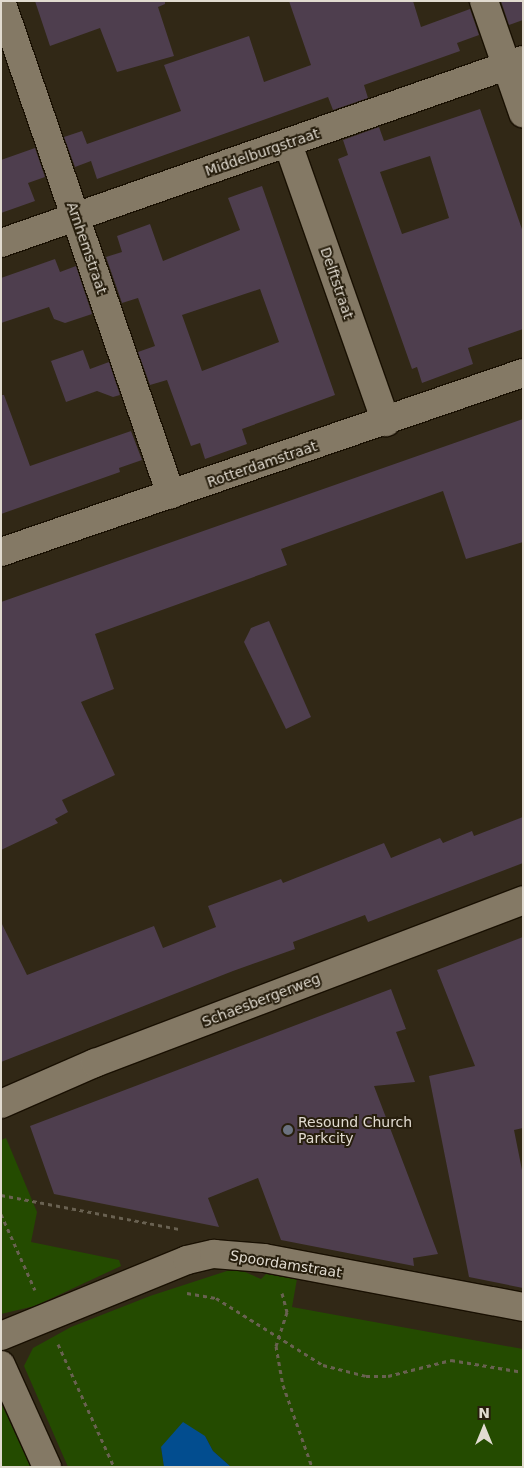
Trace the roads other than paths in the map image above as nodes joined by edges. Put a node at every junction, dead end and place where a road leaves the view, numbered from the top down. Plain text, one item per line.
1 (1, 1) edge
2 (484, 1) edge
3 (514, 62) edge
4 (523, 113) edge
5 (288, 144) junction
6 (76, 216) junction
7 (1, 243) edge
8 (523, 373) edge
9 (386, 422) junction
10 (171, 495) junction
11 (1, 552) edge
12 (523, 900) edge
13 (1, 1104) edge
14 (523, 1307) edge
15 (1, 1336) edge
16 (1, 1365) edge
17 (47, 1467) edge

1 - 6 street, Arnhemstraat
2 - 3 street
3 - 4 street
3 - 5 street, Middelburgstraat
5 - 6 street, Middelburgstraat
5 - 9 street, Delftstraat
6 - 7 street, Middelburgstraat
6 - 10 street, Arnhemstraat
8 - 9 street, Rotterdamstraat
9 - 10 street, Rotterdamstraat
10 - 11 street, Rotterdamstraat
12 - 13 street, Schaesbergerweg
14 - 15 street, Spoordamstraat
16 - 17 street

